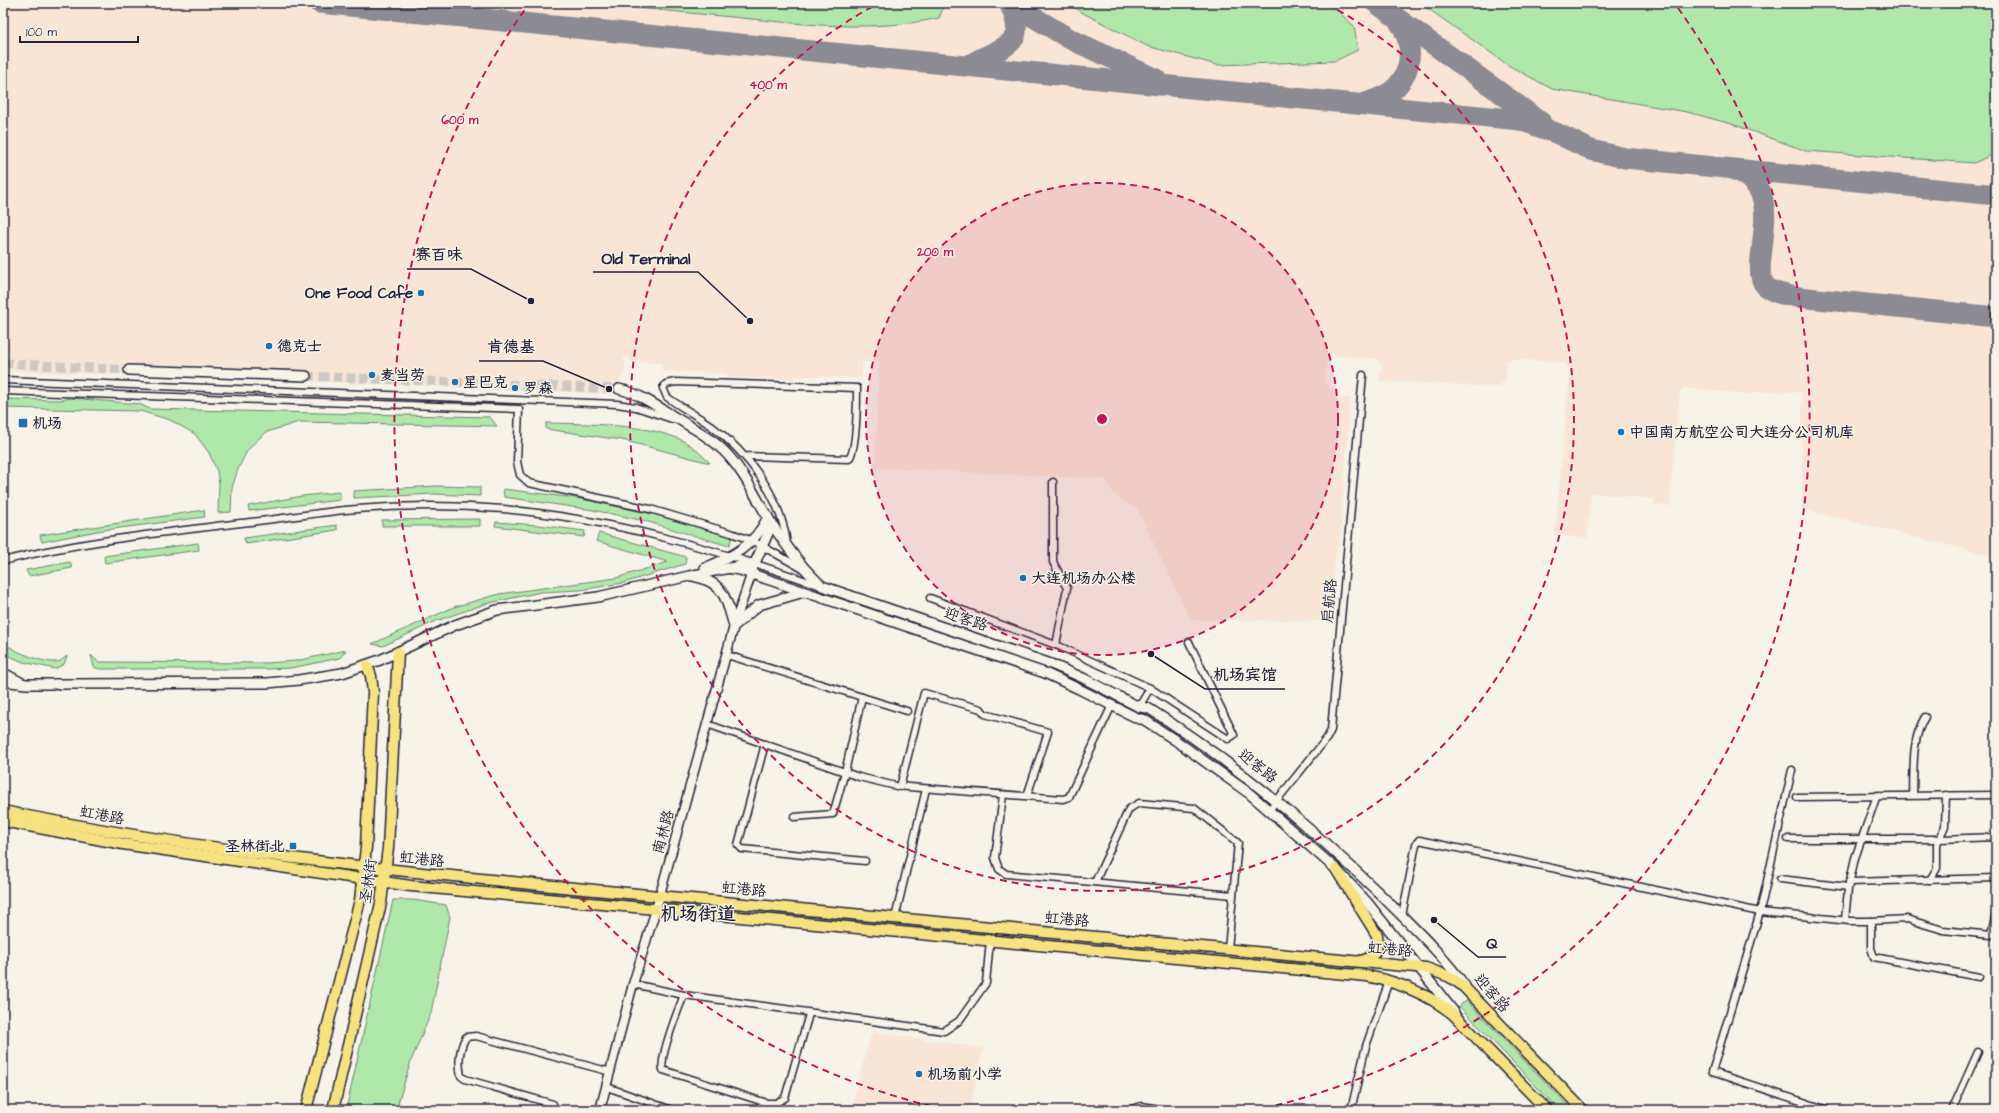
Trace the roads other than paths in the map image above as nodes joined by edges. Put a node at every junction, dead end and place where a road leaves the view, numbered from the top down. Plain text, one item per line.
1 (129, 370) tunnel mouth
2 (1363, 375) dead end
3 (306, 376) tunnel mouth
4 (3, 380) edge
5 (619, 389) tunnel mouth
6 (3, 391) edge
7 (687, 424) junction
8 (745, 456) junction
9 (1054, 482) dead end
10 (770, 521) junction
11 (753, 541) junction
12 (787, 545) junction
13 (762, 546) junction
14 (731, 557) junction
15 (3, 561) edge
16 (755, 563) junction
17 (726, 568) junction
18 (806, 571) junction
19 (751, 574) junction
20 (689, 576) junction
21 (822, 586) junction
22 (804, 592) junction
23 (930, 598) dead end
24 (734, 626) junction
25 (1189, 642) dead end
26 (1056, 645) junction
27 (398, 652) junction
28 (726, 655) junction
29 (367, 665) junction
30 (3, 672) edge
31 (3, 681) edge
32 (26, 684) junction
33 (1150, 688) junction
34 (862, 697) junction
35 (1112, 705) junction
36 (1139, 706) junction
37 (907, 711) dead end
38 (1925, 717) dead end
39 (707, 724) junction
40 (765, 744) junction
41 (1792, 770) dead end
42 (845, 772) junction
43 (900, 787) junction
44 (926, 789) junction
45 (1996, 794) edge
46 (1003, 795) junction
47 (1877, 795) junction
48 (1913, 795) junction
49 (1946, 795) junction
50 (1027, 796) junction
51 (1797, 798) dead end
52 (1277, 800) junction
53 (1269, 810) junction
54 (3, 811) edge
55 (794, 817) dead end
56 (3, 821) edge
57 (1996, 837) edge
58 (1788, 839) dead end
59 (1862, 839) junction
60 (1940, 839) junction
61 (865, 861) dead end
62 (364, 868) junction
63 (1336, 869) junction
64 (385, 870) junction
65 (1996, 878) edge
66 (1780, 879) dead end
67 (362, 880) junction
68 (1930, 880) junction
69 (1095, 882) junction
70 (384, 883) junction
71 (1849, 884) junction
72 (1233, 895) junction
73 (660, 897) junction
74 (656, 909) junction
75 (1760, 912) junction
76 (1996, 913) edge
77 (1402, 916) junction
78 (895, 918) junction
79 (1845, 920) junction
80 (1871, 921) junction
81 (990, 940) junction
82 (1228, 949) junction
83 (1359, 961) junction
84 (1418, 967) junction
85 (1979, 977) dead end
86 (1389, 981) junction
87 (633, 984) junction
88 (684, 995) junction
89 (1476, 1000) junction
90 (809, 1014) junction
91 (1462, 1023) junction
92 (1978, 1052) dead end
93 (611, 1072) junction
94 (607, 1086) junction
95 (553, 1104) dead end
96 (306, 1110) edge
97 (333, 1110) edge
98 (600, 1110) edge
99 (672, 1110) edge
100 (1127, 1110) edge
101 (1164, 1110) edge
102 (1351, 1110) edge
103 (1547, 1110) edge
104 (1583, 1110) edge
105 (1828, 1110) edge
106 (1952, 1110) edge

1 - 3 main road
2 - 52 street, 启航路
4 - 7 street
5 - 7 main road
6 - 11 street
7 - 10 main road
8 - 8 street
8 - 12 street
9 - 26 street
10 - 11 main road
10 - 12 main road
10 - 13 main road
11 - 13 street
11 - 14 main road
12 - 18 main road
13 - 16 main road
13 - 18 street
14 - 15 street
14 - 16 street
14 - 20 main road
16 - 17 main road
16 - 19 street, 南林路
16 - 21 street
17 - 19 main road, 迎客路
17 - 20 main road
18 - 21 main road
19 - 22 main road, 迎客路
19 - 24 street, 南林路
20 - 24 main road
20 - 27 main road
21 - 36 main road, 迎客路
22 - 24 main road
22 - 35 main road, 迎客路
23 - 26 street
24 - 28 street, 南林路
25 - 33 street
26 - 33 street
27 - 29 main road
27 - 64 highway, 圣林街
28 - 34 street
28 - 39 street, 南林路
29 - 32 main road
29 - 62 highway, 圣林街
30 - 32 street
31 - 32 main road
33 - 36 street
34 - 37 street
34 - 42 street
35 - 50 street
35 - 53 main road, 迎客路
36 - 52 main road, 迎客路
38 - 48 street
39 - 40 street
39 - 73 street, 南林路
40 - 42 street
40 - 61 street
41 - 75 street
42 - 43 street
42 - 55 street
43 - 44 street
43 - 50 street
44 - 46 street
44 - 78 street
45 - 49 street
46 - 50 street
46 - 69 street
47 - 48 street
47 - 51 street
47 - 59 street
48 - 49 street
49 - 60 street
52 - 53 street, 启航路
52 - 77 main road, 迎客路
53 - 63 main road, 迎客路
54 - 62 highway, 虹港路
56 - 67 highway, 虹港路
57 - 60 street
58 - 59 street
59 - 60 street
59 - 71 street
60 - 68 street
62 - 64 highway, 虹港路
62 - 67 highway, 圣林街
63 - 83 highway
63 - 84 main road, 迎客路
64 - 70 highway, 圣林街
64 - 73 highway, 虹港路
65 - 68 street
66 - 71 street
67 - 70 highway, 虹港路
67 - 96 highway, 圣林街
68 - 71 street
69 - 72 street
69 - 72 street
70 - 74 highway, 虹港路
70 - 97 highway, 圣林街
71 - 79 street
72 - 82 street
73 - 74 street, 南林路
73 - 78 highway, 虹港路
74 - 81 highway, 虹港路
74 - 87 street, 南林路
75 - 77 street
75 - 79 street
75 - 105 street
76 - 80 street
77 - 89 main road, 迎客路
78 - 82 highway, 虹港路
79 - 80 street
80 - 85 street
81 - 86 highway, 虹港路
81 - 90 street
82 - 83 highway, 虹港路
83 - 84 highway, 虹港路
84 - 89 highway, 虹港路
84 - 91 main road, 迎客路
86 - 91 highway, 虹港路
86 - 102 street
87 - 88 street
87 - 93 street, 南林路
88 - 90 street
88 - 90 street
89 - 104 highway, 迎客路
91 - 103 highway, 迎客路
92 - 106 street
93 - 94 street, 南林路
93 - 95 street
94 - 98 street, 南林路
94 - 99 street
100 - 101 street

